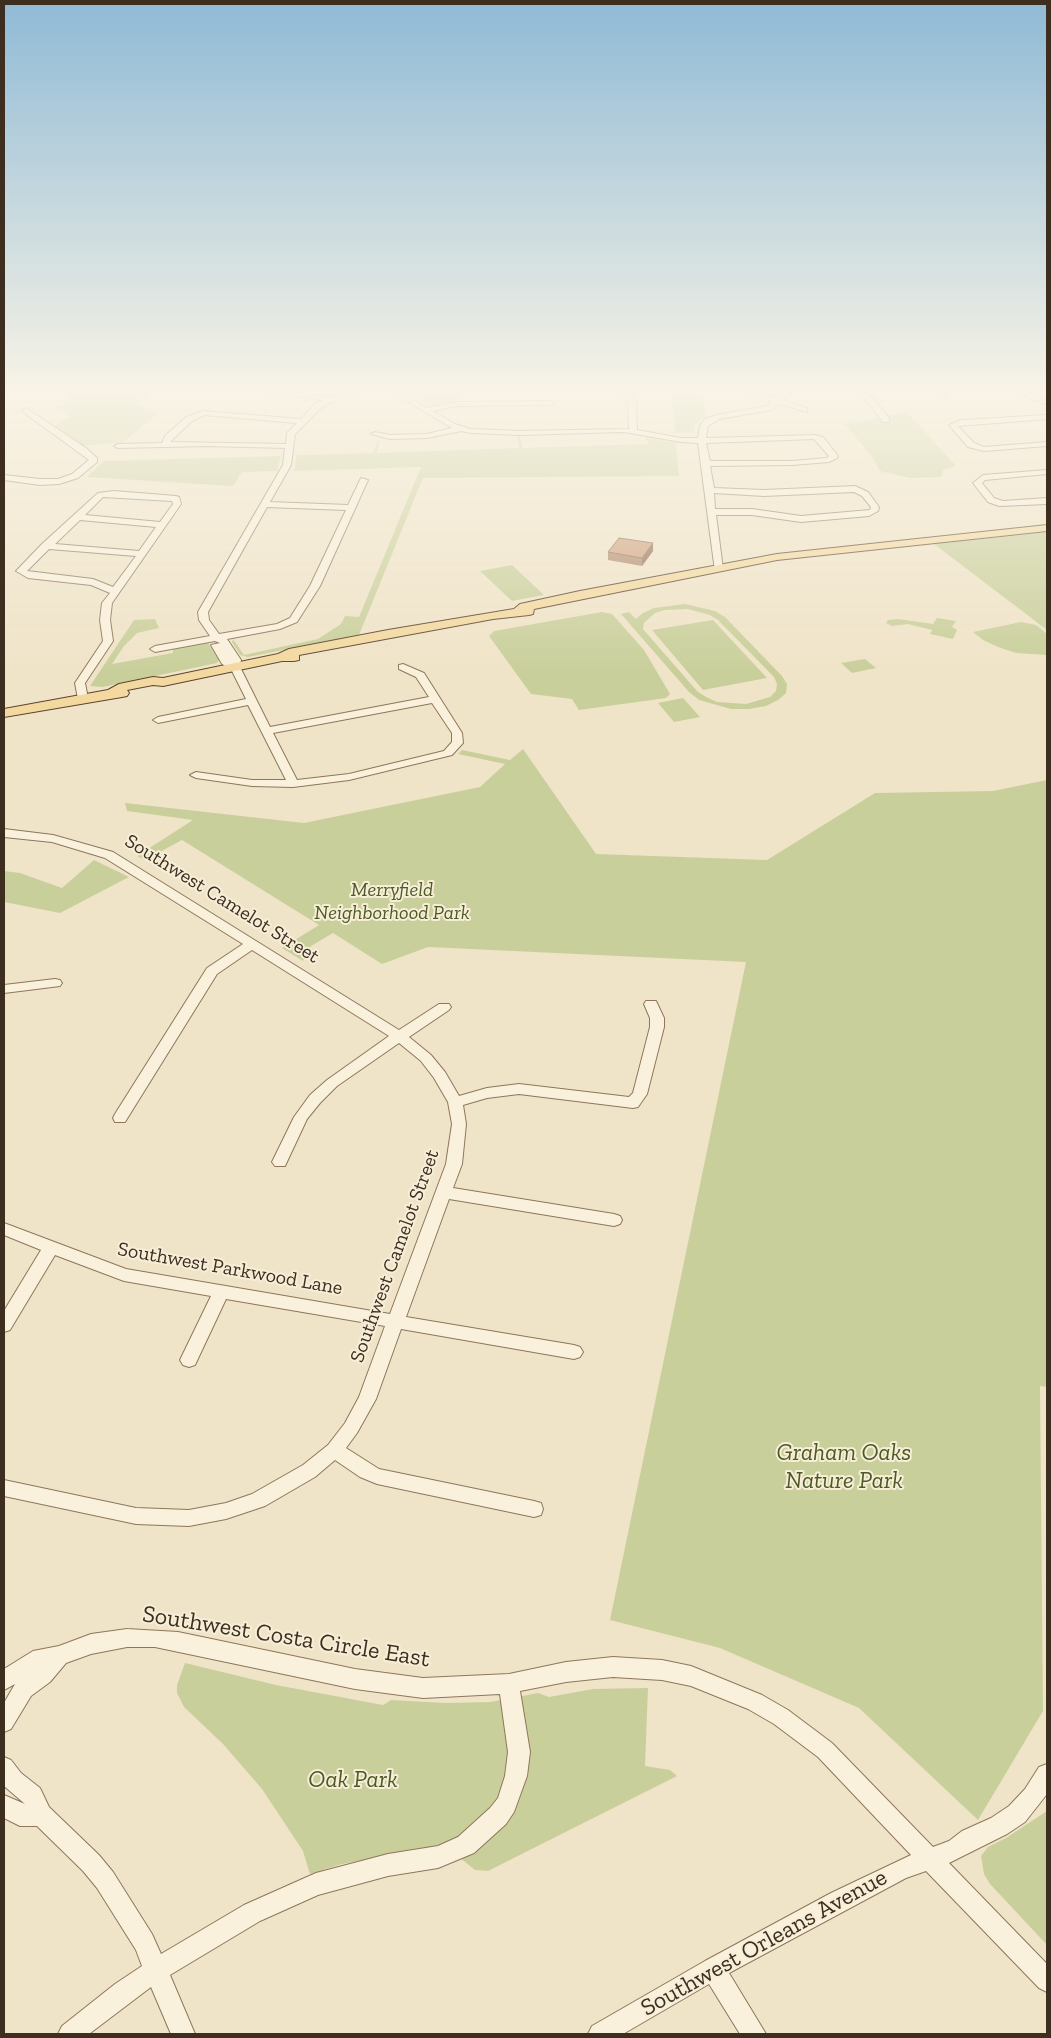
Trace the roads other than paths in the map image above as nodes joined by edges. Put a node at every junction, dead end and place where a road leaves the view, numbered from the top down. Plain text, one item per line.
1 (279, 482) edge
2 (363, 482) edge
3 (708, 482) edge
4 (978, 482) edge
5 (710, 490) junction
6 (1047, 501) edge
7 (267, 504) junction
8 (352, 508) junction
9 (710, 512) junction
10 (76, 517) junction
11 (163, 525) junction
12 (1047, 526) edge
13 (45, 546) junction
14 (143, 554) junction
15 (718, 569) junction
16 (114, 591) junction
17 (217, 638) junction
18 (154, 649) dead end
19 (235, 667) junction
20 (403, 667) dead end
21 (83, 699) junction
22 (435, 699) junction
23 (252, 701) junction
24 (4, 713) edge
25 (158, 720) dead end
26 (266, 731) junction
27 (196, 775) dead end
28 (293, 784) junction
29 (4, 833) edge
30 (252, 944) junction
31 (55, 983) dead end
32 (4, 989) edge
33 (651, 1004) dead end
34 (444, 1007) dead end
35 (399, 1036) junction
36 (455, 1102) junction
37 (120, 1118) dead end
38 (280, 1162) dead end
39 (444, 1192) junction
40 (614, 1220) dead end
41 (4, 1229) edge
42 (51, 1247) junction
43 (222, 1291) junction
44 (396, 1320) junction
45 (4, 1325) edge
46 (574, 1352) dead end
47 (189, 1360) dead end
48 (334, 1450) junction
49 (4, 1488) edge
50 (534, 1509) dead end
51 (59, 1656) junction
52 (4, 1680) edge
53 (510, 1684) junction
54 (4, 1722) edge
55 (4, 1767) edge
56 (1047, 1775) edge
57 (4, 1806) edge
58 (41, 1815) junction
59 (931, 1858) junction
60 (712, 1969) junction
61 (155, 1971) junction
62 (1047, 1980) edge
63 (70, 2034) edge
64 (183, 2034) edge
65 (600, 2034) edge
66 (754, 2034) edge

1 - 7 street
2 - 8 street
3 - 5 street
4 - 6 street
5 - 9 street
5 - 9 street
7 - 8 street
7 - 17 street
8 - 17 street
9 - 15 street
10 - 11 street
10 - 11 street
10 - 13 street
11 - 14 street
12 - 15 main road
13 - 14 street
13 - 16 street
14 - 16 street
15 - 19 main road
16 - 21 street
17 - 18 street
17 - 19 street
19 - 21 main road
19 - 23 street
20 - 22 street
21 - 24 main road
22 - 26 street
22 - 28 street
23 - 25 street
23 - 26 street
26 - 28 street
27 - 28 street
29 - 30 street, Southwest Camelot Street
30 - 35 street, Southwest Camelot Street
30 - 37 street
31 - 32 street
33 - 36 street
34 - 35 street
35 - 36 street, Southwest Camelot Street
35 - 38 street
36 - 39 street, Southwest Camelot Street
39 - 40 street
39 - 44 street, Southwest Camelot Street
41 - 42 street, Southwest Parkwood Lane
42 - 43 street, Southwest Parkwood Lane
42 - 45 street
43 - 44 street, Southwest Parkwood Lane
43 - 47 street
44 - 46 street, Southwest Parkwood Lane
44 - 48 street, Southwest Camelot Street
48 - 49 street, Southwest Camelot Street
48 - 50 street
51 - 52 street, Southwest Costa Circle East
51 - 53 street, Southwest Costa Circle East
51 - 54 street, Southwest Costa Circle East
53 - 59 street, Southwest Costa Circle East
53 - 61 street
55 - 58 street
56 - 59 street
57 - 58 street
58 - 61 street
59 - 60 street, Southwest Orleans Avenue
59 - 62 street, Southwest Costa Circle East
60 - 65 street, Southwest Orleans Avenue
60 - 66 street
61 - 63 street
61 - 64 street

